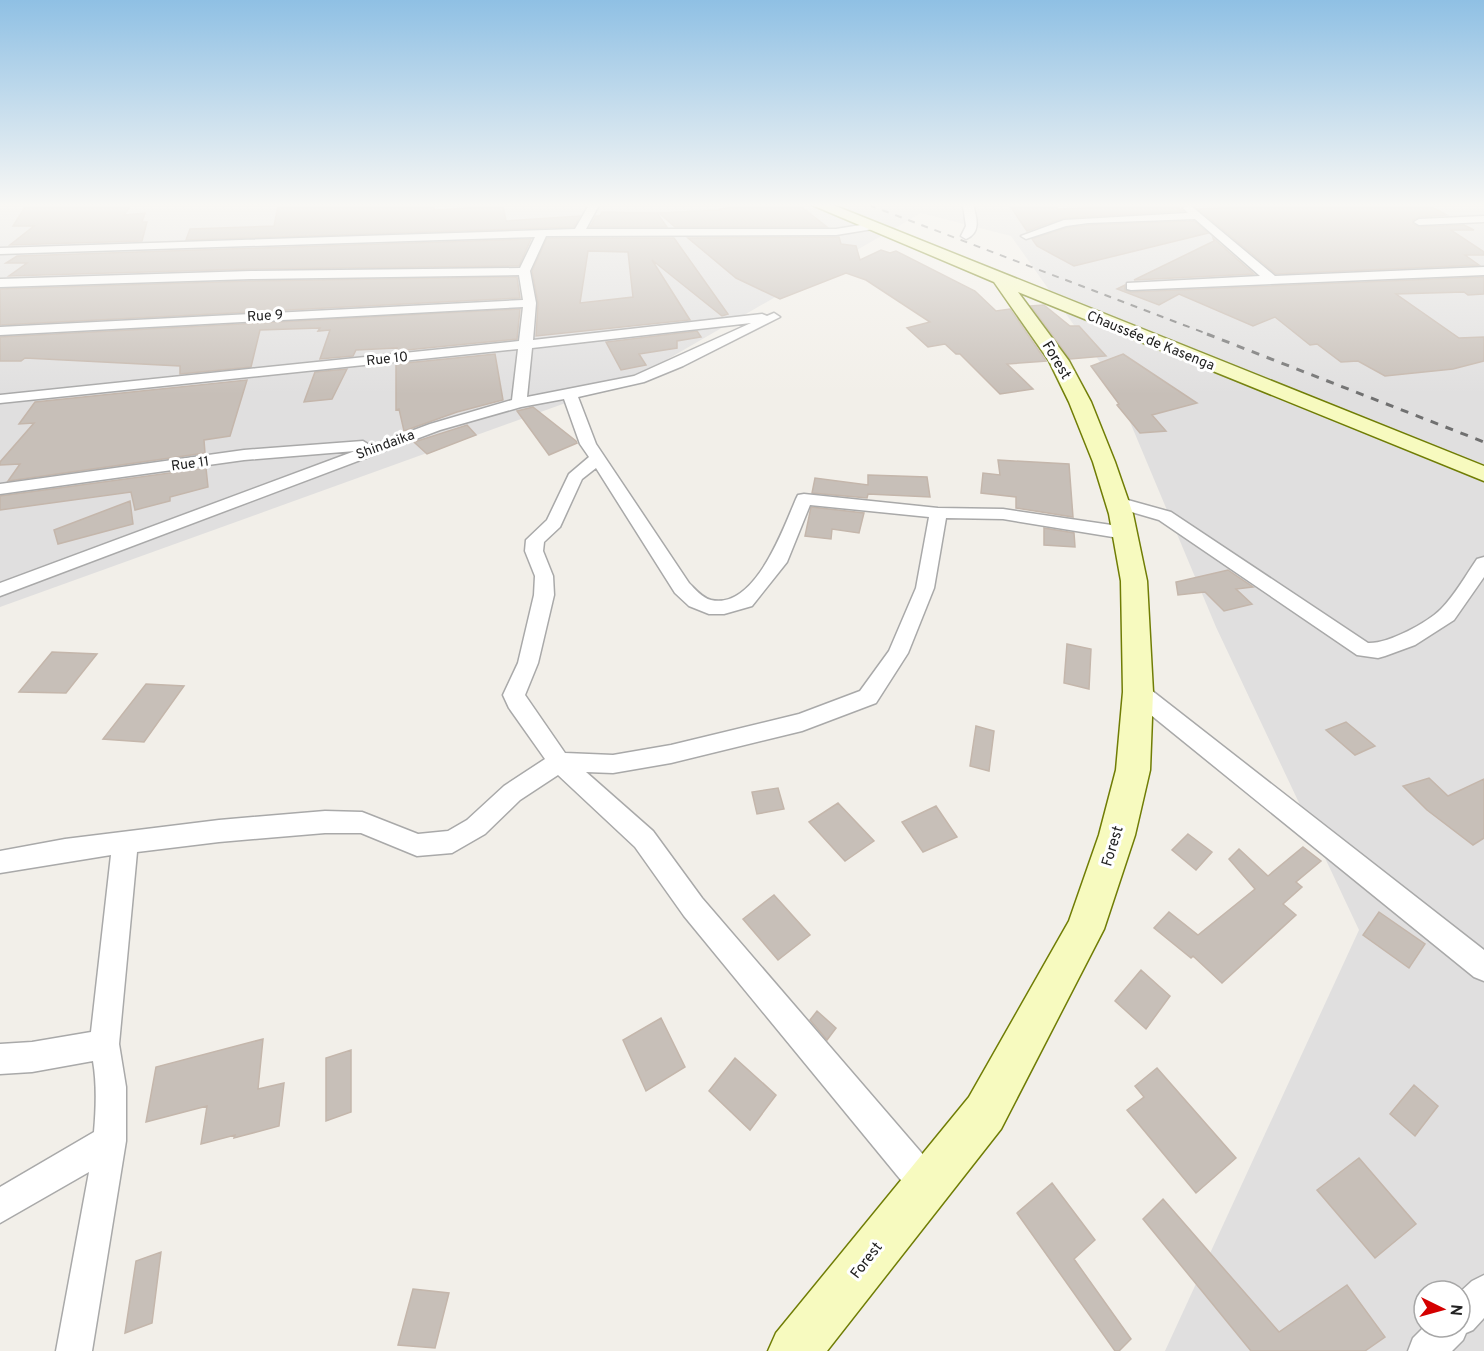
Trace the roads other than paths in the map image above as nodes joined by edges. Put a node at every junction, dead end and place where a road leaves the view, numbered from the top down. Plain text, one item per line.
1 (525, 268) edge
2 (973, 268) edge
3 (1258, 268) edge
4 (524, 271) junction
5 (1484, 271) edge
6 (1001, 280) junction
7 (1272, 280) junction
8 (0, 283) edge
9 (1131, 286) dead end
10 (530, 303) junction
11 (774, 317) joint
12 (0, 331) edge
13 (527, 345) junction
14 (570, 395) junction
15 (0, 399) edge
16 (519, 404) junction
17 (381, 445) junction
18 (598, 459) junction
19 (1484, 474) edge
20 (0, 489) edge
21 (938, 513) junction
22 (1121, 517) junction
23 (1484, 563) edge
24 (0, 590) edge
25 (1138, 692) junction
26 (559, 762) junction
27 (125, 843) junction
28 (0, 862) edge
29 (1484, 967) edge
30 (104, 1044) junction
31 (0, 1059) edge
32 (110, 1141) junction
33 (926, 1184) junction
34 (0, 1206) edge
35 (1484, 1293) edge
36 (1472, 1305) edge
37 (1438, 1339) edge
38 (74, 1351) edge
39 (794, 1351) edge
40 (1426, 1351) edge

1 - 4 street
2 - 6 street, Chaussée de Kasenga
3 - 7 street
4 - 8 street
4 - 10 street
5 - 7 street
6 - 19 street, Chaussée de Kasenga
6 - 22 street, Forest
7 - 9 street
10 - 12 street, Rue 9
10 - 13 street
11 - 13 street, Rue 10
11 - 14 street, Shindaika
13 - 15 street, Rue 10
13 - 16 street
14 - 16 street, Shindaika
14 - 18 street
16 - 17 street, Shindaika
17 - 20 street, Rue 11
17 - 24 street, Shindaika
18 - 21 street
18 - 26 street
21 - 22 street
21 - 26 street
22 - 23 street
22 - 25 street, Forest
25 - 29 street
25 - 33 street, Forest
26 - 27 street
26 - 33 street
27 - 28 street
27 - 30 street
30 - 31 street
30 - 32 street
32 - 34 street
32 - 38 street
33 - 39 street, Forest
35 - 36 street
37 - 40 street

